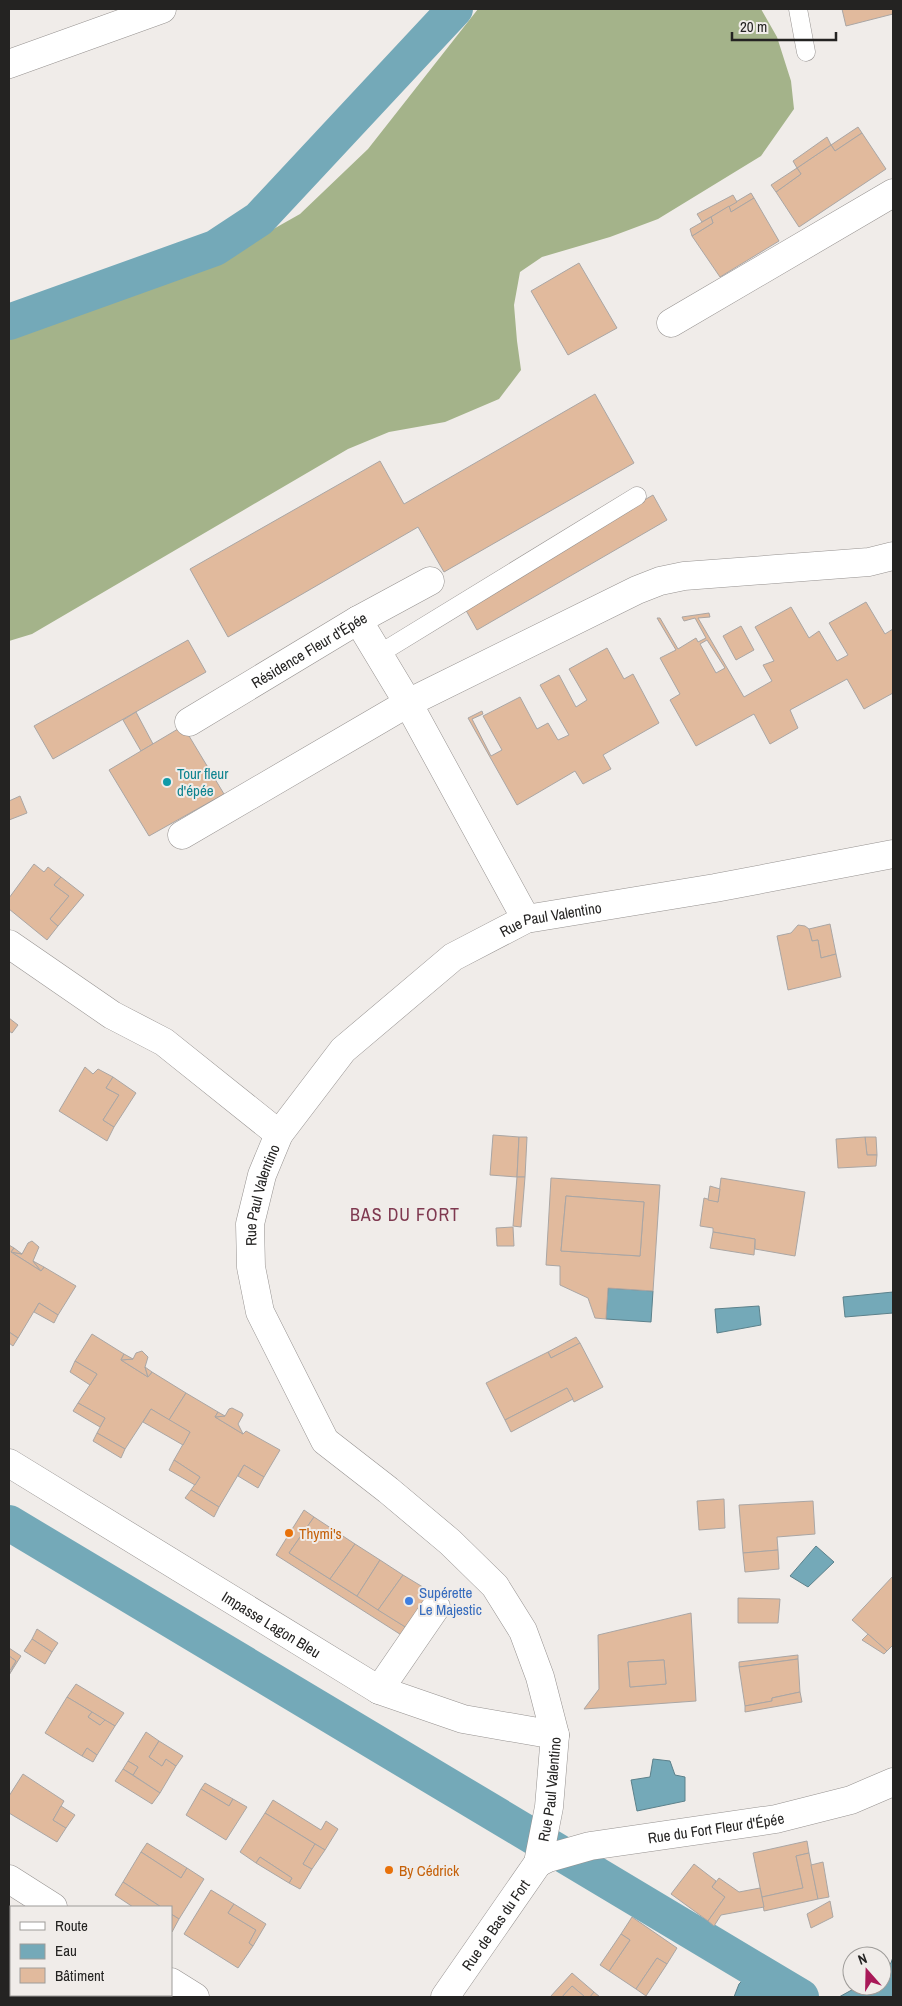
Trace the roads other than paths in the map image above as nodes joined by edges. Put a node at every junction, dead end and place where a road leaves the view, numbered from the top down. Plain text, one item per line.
1 (162, 9) edge
2 (798, 9) edge
3 (806, 52) dead end
4 (9, 64) edge
5 (893, 193) edge
6 (671, 323) dead end
7 (637, 496) dead end
8 (893, 556) edge
9 (430, 581) dead end
10 (358, 620) junction
11 (379, 654) junction
12 (408, 703) junction
13 (189, 722) dead end
14 (182, 835) dead end
15 (893, 854) edge
16 (526, 919) junction
17 (9, 944) edge
18 (279, 1134) junction
19 (9, 1463) edge
20 (436, 1607) dead end
21 (379, 1690) junction
22 (555, 1735) junction
23 (893, 1782) edge
24 (542, 1858) junction
25 (9, 1879) edge
26 (52, 1906) edge
27 (172, 1983) edge
28 (195, 1997) edge
29 (445, 1997) edge

1 - 4 street
2 - 3 lane
5 - 6 street
7 - 11 lane
8 - 12 street
9 - 10 street, Résidence Fleur d'Épée
10 - 11 street
10 - 13 street, Résidence Fleur d'Épée
11 - 12 street
12 - 14 street
12 - 16 street
15 - 16 street, Rue Paul Valentino
16 - 18 street, Rue Paul Valentino
17 - 18 street
18 - 22 street, Rue Paul Valentino
19 - 21 street, Impasse Lagon Bleu
20 - 21 street
21 - 22 street, Impasse Lagon Bleu
22 - 24 street, Rue Paul Valentino
23 - 24 street, Rue du Fort Fleur d'Épée
24 - 29 street, Rue de Bas du Fort
25 - 26 street
27 - 28 street

